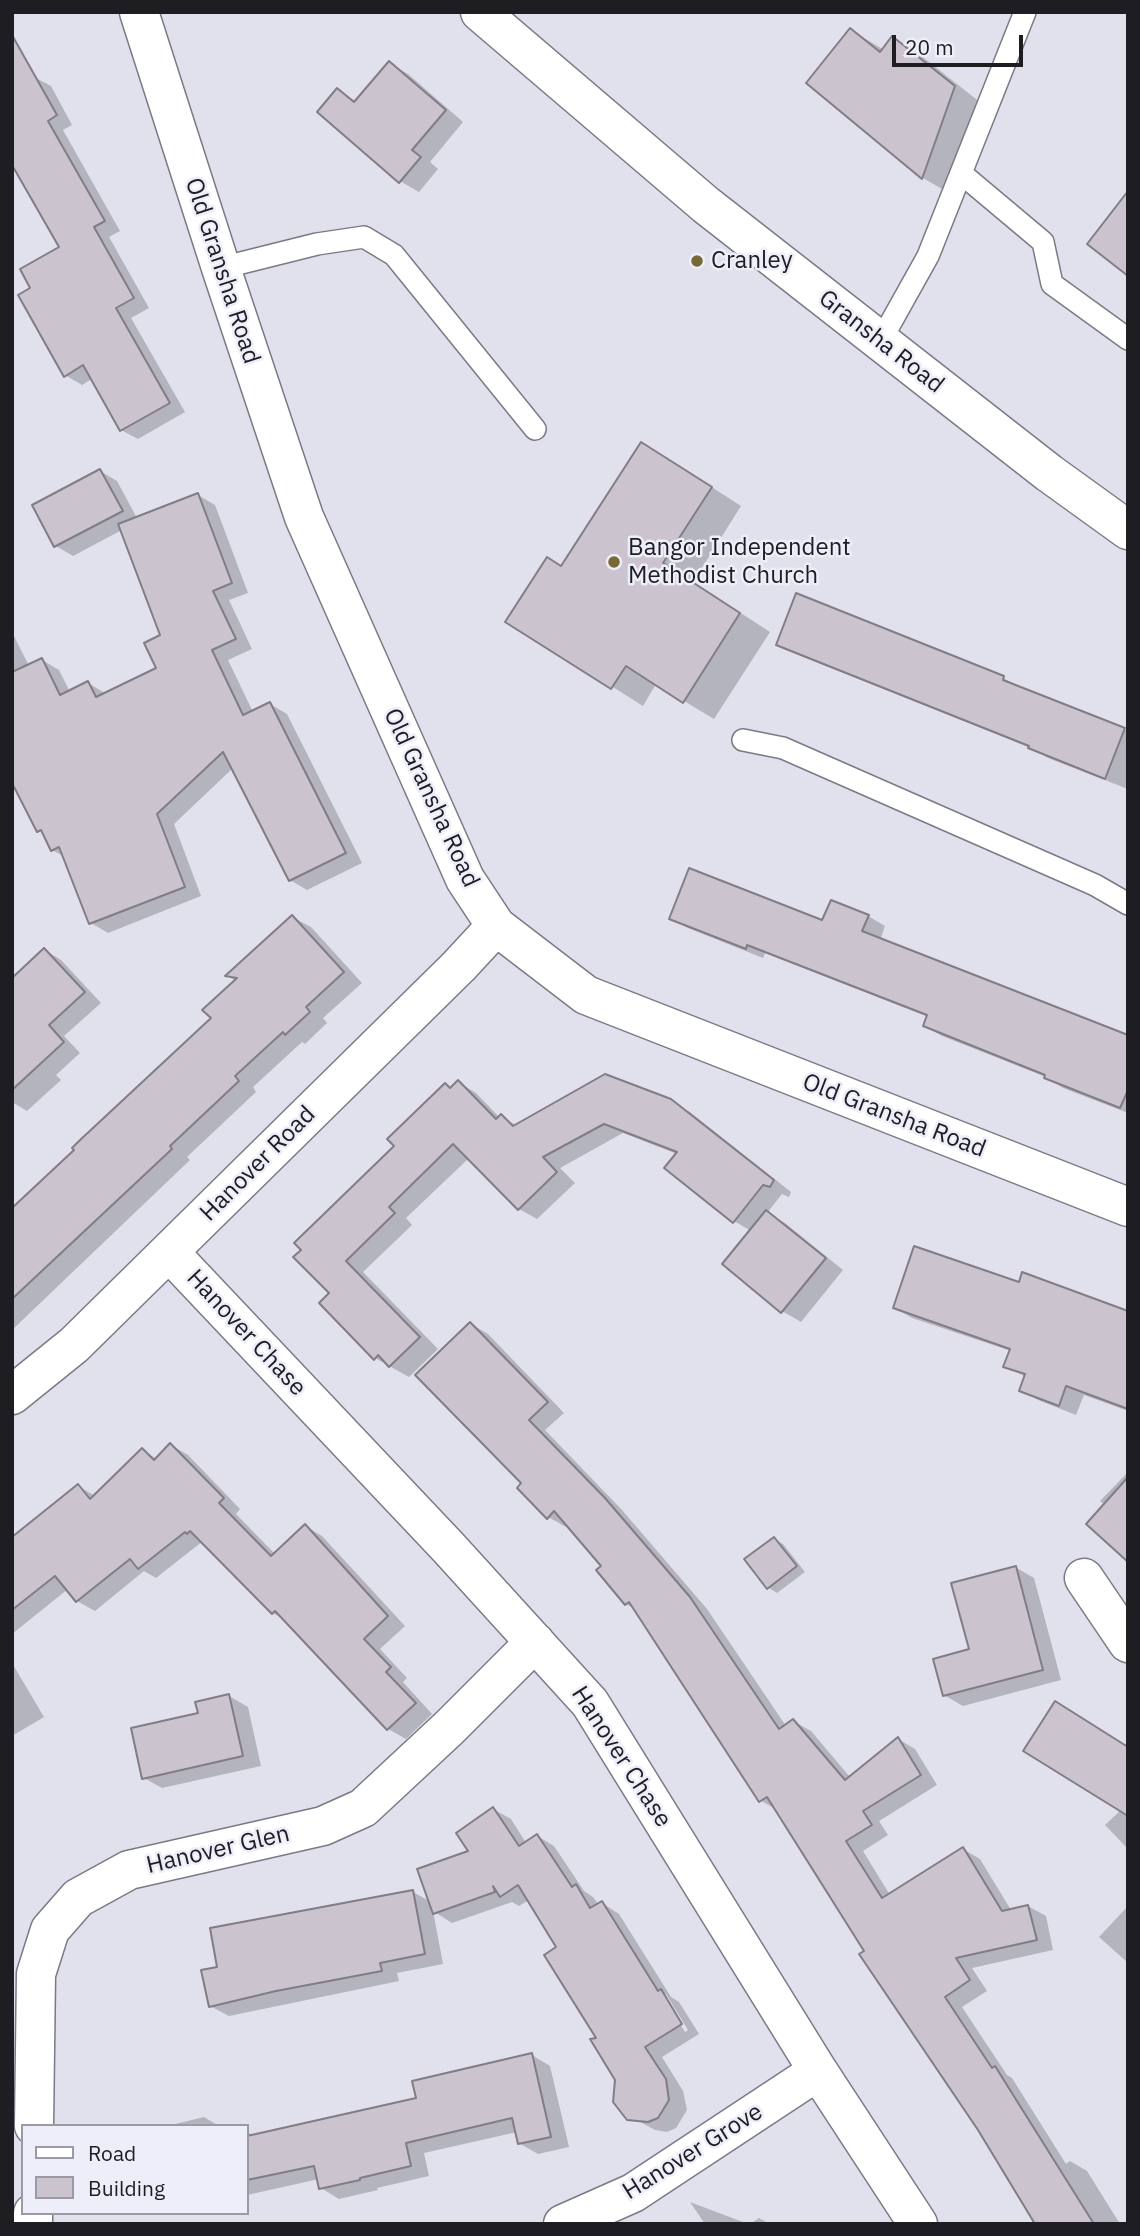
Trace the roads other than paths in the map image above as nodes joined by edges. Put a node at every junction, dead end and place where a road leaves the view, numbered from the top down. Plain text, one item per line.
1 (139, 12) edge
2 (1025, 12) edge
3 (484, 14) edge
4 (962, 174) junction
5 (221, 268) junction
6 (1128, 339) edge
7 (880, 342) junction
8 (535, 429) dead end
9 (1128, 530) edge
10 (743, 740) dead end
11 (1128, 904) edge
12 (496, 926) junction
13 (1128, 1207) edge
14 (169, 1252) junction
15 (12, 1395) edge
16 (1084, 1578) dead end
17 (1125, 1633) edge
18 (534, 1642) junction
19 (818, 2071) junction
20 (34, 2124) edge
21 (563, 2224) edge
22 (918, 2224) edge

1 - 5 street, Old Gransha Road
2 - 4 lane
3 - 7 street, Gransha Road
4 - 6 lane
4 - 7 lane
5 - 8 lane
5 - 12 street, Old Gransha Road
7 - 9 street, Gransha Road
10 - 11 lane
12 - 13 street, Old Gransha Road
12 - 14 street, Hanover Road
14 - 15 street, Hanover Road
14 - 18 street, Hanover Chase
16 - 17 street
18 - 19 street, Hanover Chase
18 - 20 street, Hanover Glen
19 - 21 street, Hanover Grove
19 - 22 street, Hanover Chase

